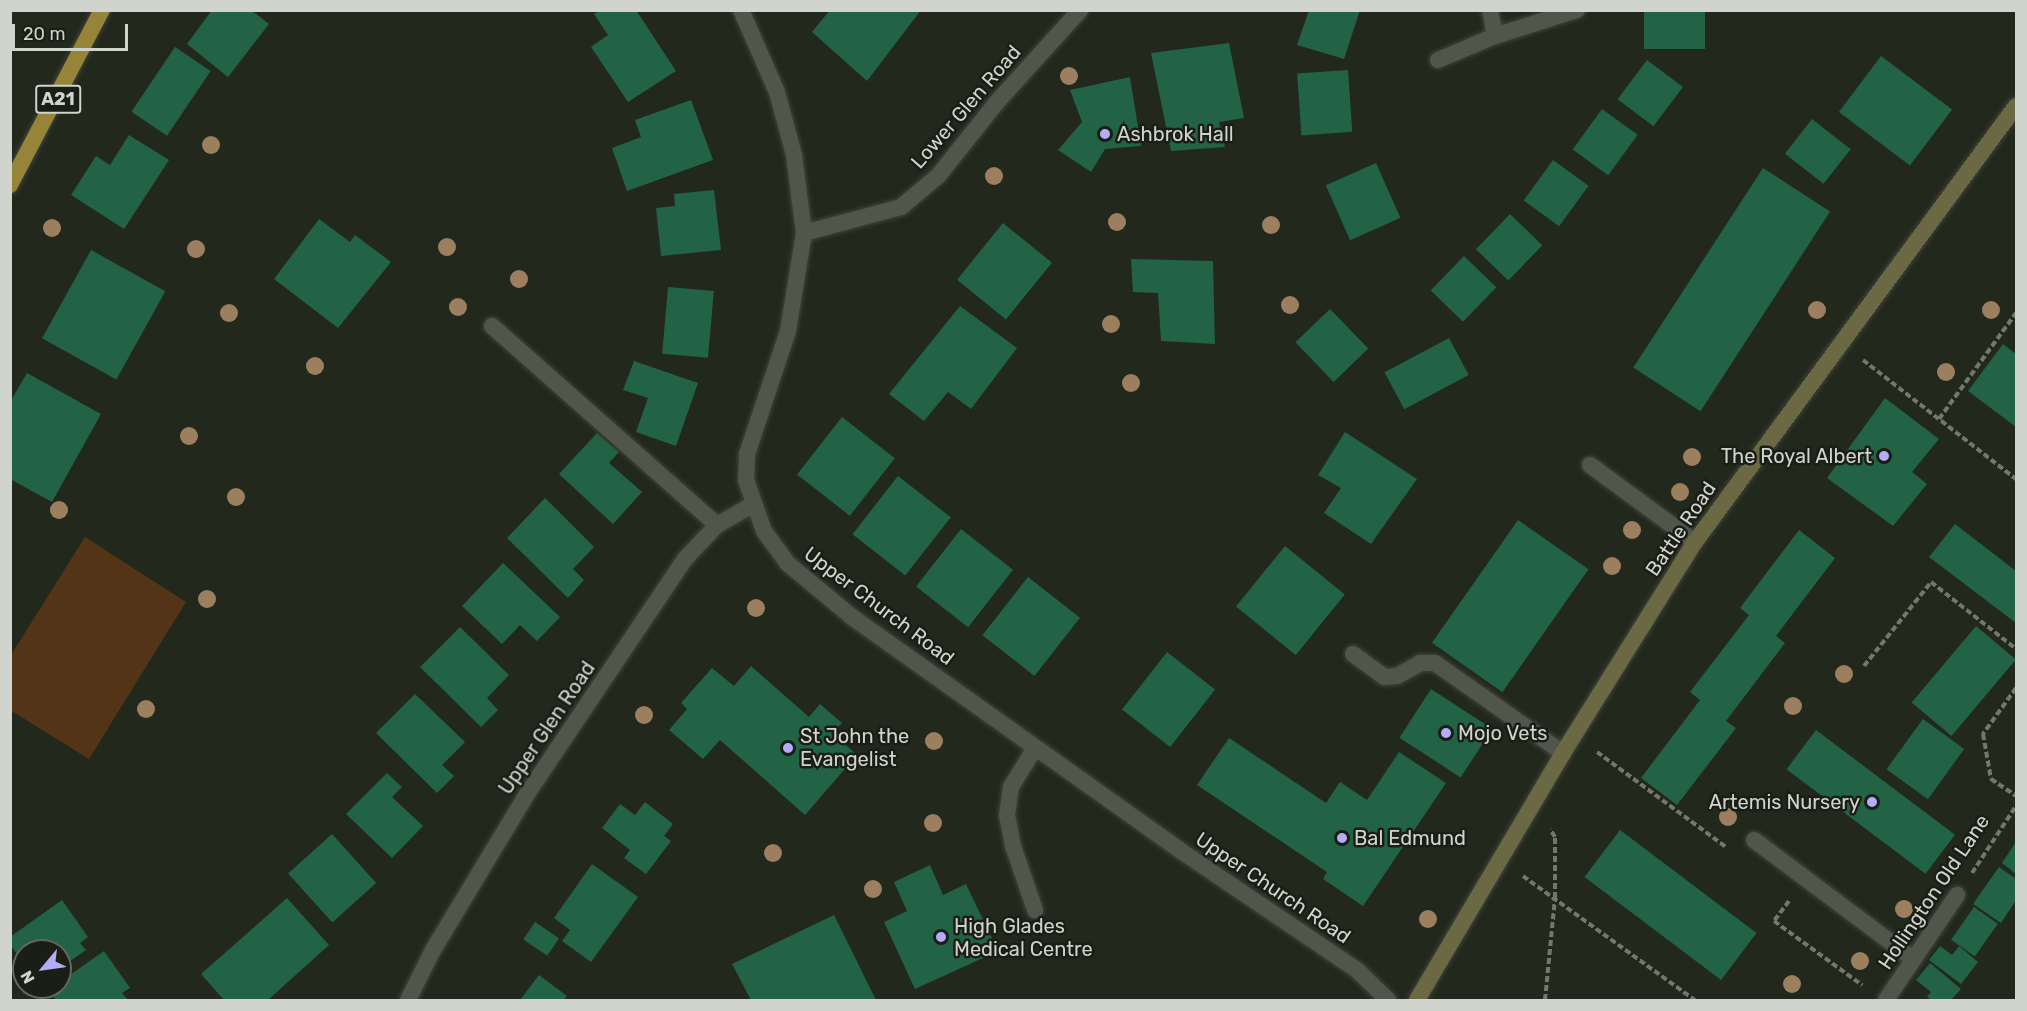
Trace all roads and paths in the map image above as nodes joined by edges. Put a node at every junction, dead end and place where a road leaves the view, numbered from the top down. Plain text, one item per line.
1 (102, 10) edge
2 (741, 10) edge
3 (1080, 10) edge
4 (1490, 10) edge
5 (1577, 10) edge
6 (1495, 36) junction
7 (1438, 60) dead end
8 (2016, 106) edge
9 (10, 185) edge
10 (804, 233) junction
11 (2016, 313) edge
12 (492, 326) dead end
13 (1842, 344) junction
14 (1939, 419) junction
15 (1590, 465) dead end
16 (2016, 480) edge
17 (752, 505) junction
18 (717, 525) junction
19 (1695, 542) junction
20 (2016, 649) edge
21 (1353, 654) dead end
22 (1864, 666) dead end
23 (2016, 688) edge
24 (1574, 735) junction
25 (1035, 748) junction
26 (1563, 753) junction
27 (2016, 796) edge
28 (1535, 799) junction
29 (2016, 806) edge
30 (1754, 840) dead end
31 (1736, 854) dead end
32 (1499, 859) junction
33 (1957, 894) joint
34 (1793, 896) dead end
35 (1555, 898) junction
36 (1035, 910) dead end
37 (1913, 959) junction
38 (1864, 987) dead end
39 (408, 1000) edge
40 (1388, 1000) edge
41 (1417, 1000) edge
42 (1545, 1000) edge
43 (1695, 1000) edge
44 (1886, 1000) edge

1 - 9 highway, A21
2 - 10 street, Upper Church Road
3 - 10 street, Lower Glen Road
4 - 6 street
5 - 6 street
6 - 7 street
8 - 13 main road, Battle Road
10 - 17 street, Upper Church Road
11 - 14 path
12 - 18 street
13 - 14 path
13 - 19 main road, Battle Road
14 - 16 path
15 - 19 street
17 - 18 street, Upper Glen Road
17 - 25 street, Upper Church Road
18 - 39 street, Upper Glen Road
19 - 24 main road, Battle Road
20 - 22 path
21 - 26 street
23 - 27 path
24 - 26 main road, Battle Road
24 - 31 path
25 - 36 street
25 - 40 street, Upper Church Road
26 - 28 main road, Battle Road
28 - 32 main road, Battle Road
28 - 35 path
29 - 33 path, Hollington Old Lane
30 - 37 street
32 - 35 path
32 - 41 main road, Battle Road
33 - 37 street, Hollington Old Lane
34 - 38 path
35 - 42 path
35 - 43 path
37 - 44 street, Hollington Old Lane

